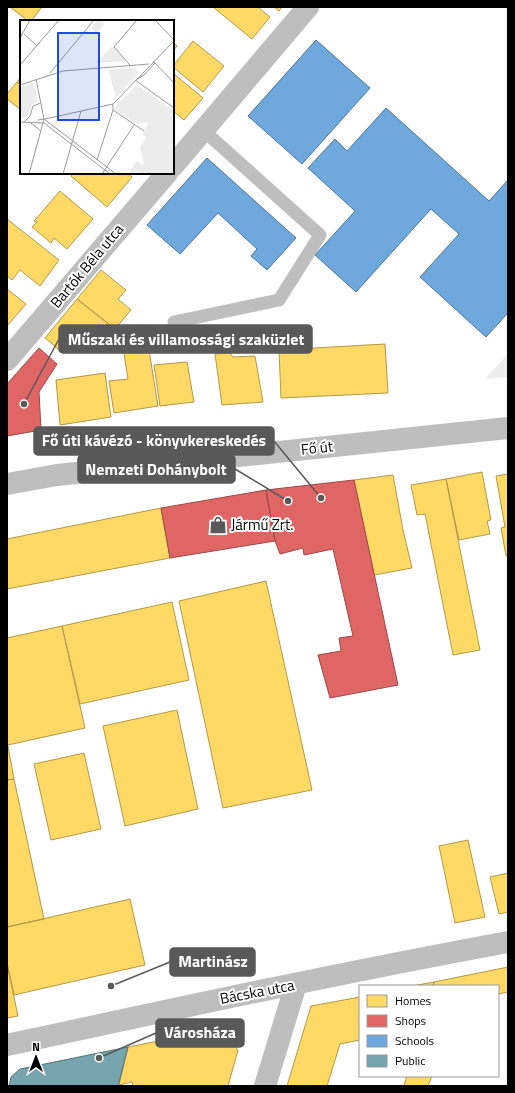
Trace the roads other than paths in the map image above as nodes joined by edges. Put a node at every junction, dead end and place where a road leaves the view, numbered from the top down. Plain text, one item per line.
1 (308, 7) edge
2 (203, 130) junction
3 (174, 165) edge
4 (166, 174) edge
5 (174, 322) dead end
6 (7, 360) edge
7 (508, 428) edge
8 (7, 484) edge
9 (508, 942) edge
10 (296, 984) junction
11 (7, 1045) edge
12 (265, 1086) edge

1 - 2 street
2 - 3 street
2 - 5 lane
4 - 6 street, Bartók Béla utca
7 - 8 street, Fő út
9 - 10 street, Bácska utca
10 - 11 street, Bácska utca
10 - 12 street

